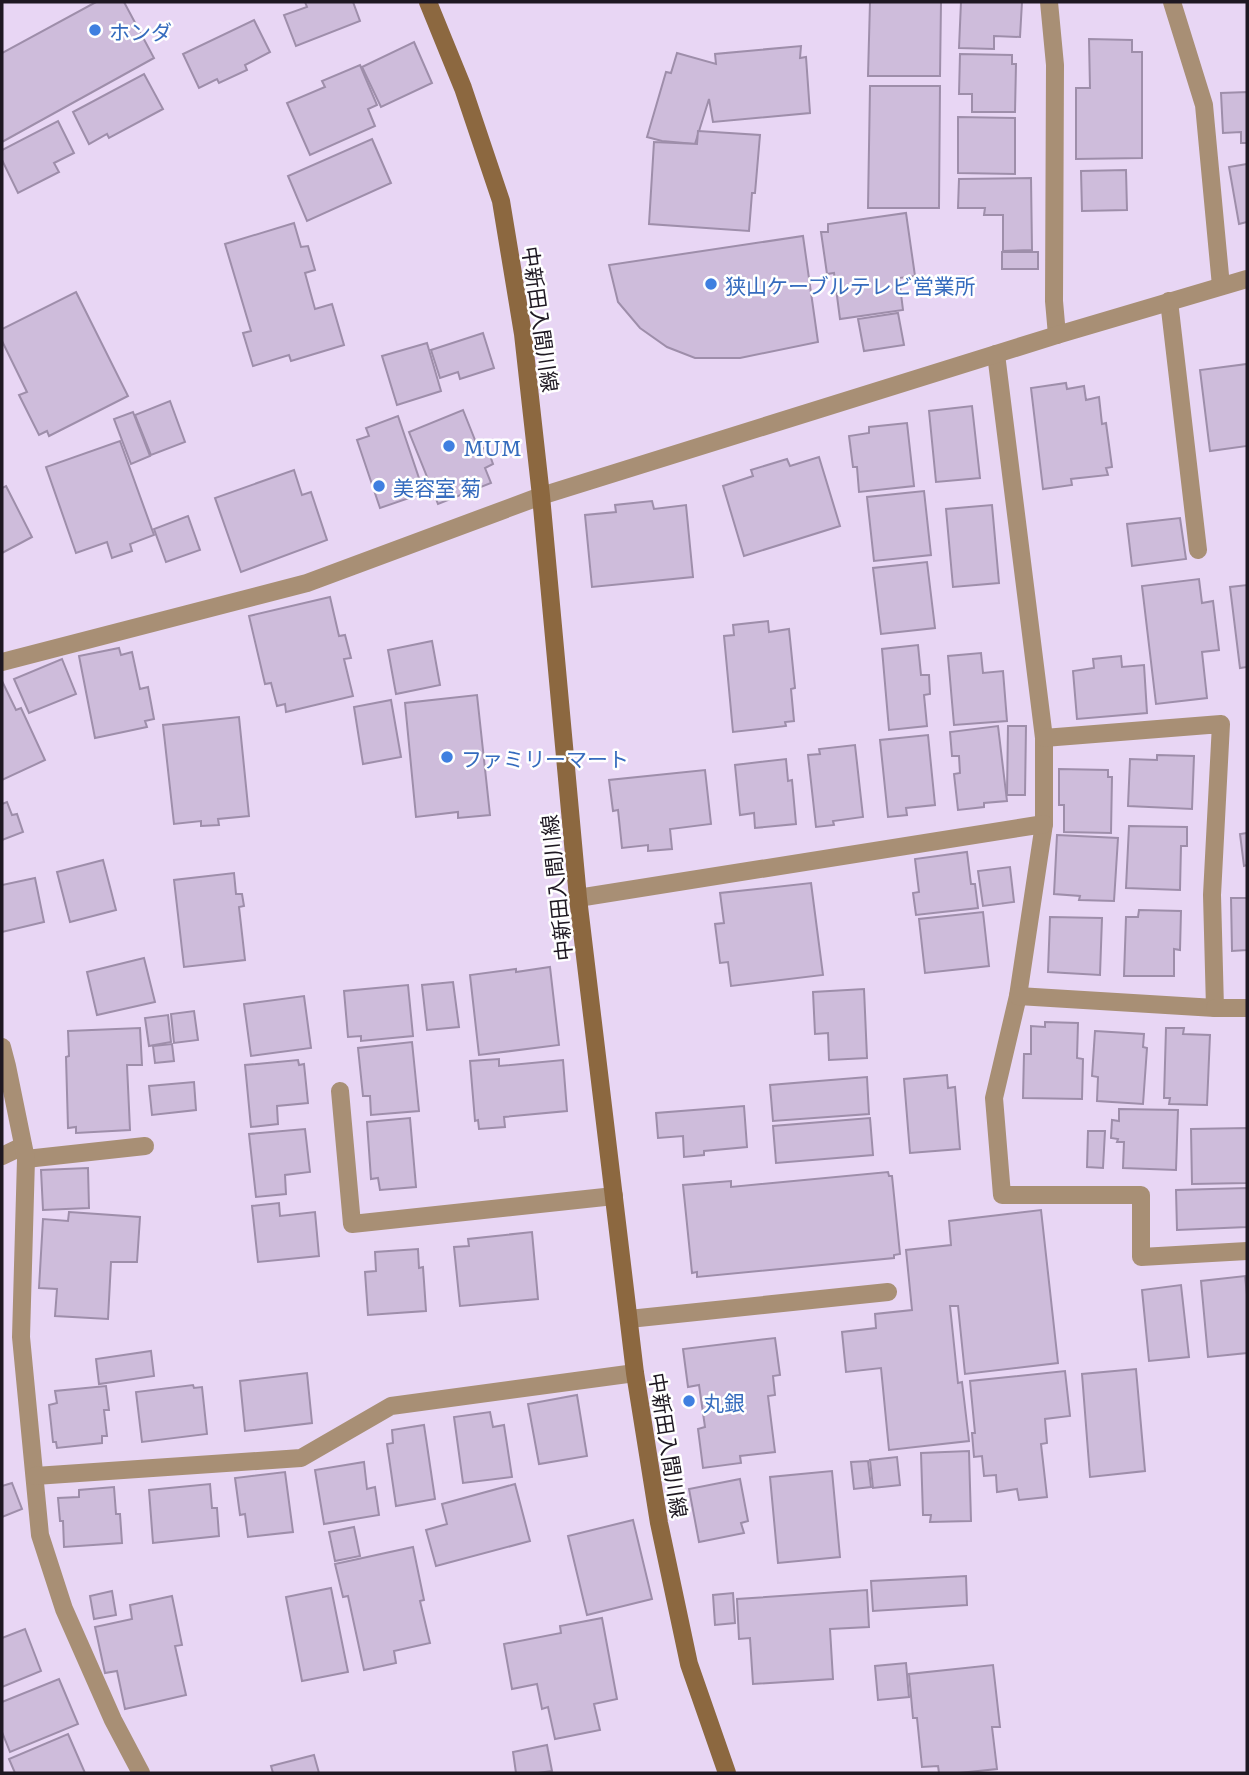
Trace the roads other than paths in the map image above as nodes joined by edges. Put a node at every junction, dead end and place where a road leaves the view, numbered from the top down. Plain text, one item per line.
1 (428, 2) edge
2 (1049, 2) edge
3 (1172, 2) edge
4 (1247, 279) edge
5 (1222, 286) junction
6 (1169, 302) junction
7 (1057, 335) junction
8 (996, 354) junction
9 (541, 496) junction
10 (1198, 551) dead end
11 (2, 662) edge
12 (1044, 737) junction
13 (1044, 824) junction
14 (578, 898) junction
15 (1018, 996) junction
16 (1215, 1008) junction
17 (1247, 1009) edge
18 (2, 1047) edge
19 (340, 1091) dead end
20 (145, 1146) dead end
21 (24, 1152) junction
22 (2, 1156) edge
23 (614, 1196) junction
24 (1247, 1251) edge
25 (888, 1292) dead end
26 (629, 1320) junction
27 (635, 1373) junction
28 (35, 1476) junction
29 (141, 1773) edge
30 (727, 1773) edge

1 - 9 main road, 中新田入間川線
2 - 7 street
3 - 5 street
4 - 5 street
5 - 6 street
6 - 7 street
6 - 10 street
7 - 8 street
8 - 9 street
8 - 12 street
9 - 11 street
9 - 14 main road, 中新田入間川線
12 - 13 street
12 - 16 street
13 - 14 street
13 - 15 street
14 - 23 main road, 中新田入間川線
15 - 16 street
15 - 24 street
16 - 17 street
18 - 21 street
19 - 23 street
20 - 21 street
21 - 22 street
21 - 28 street
23 - 26 main road, 中新田入間川線
25 - 26 street
26 - 27 main road, 中新田入間川線
27 - 28 street
27 - 30 main road, 中新田入間川線
28 - 29 street

